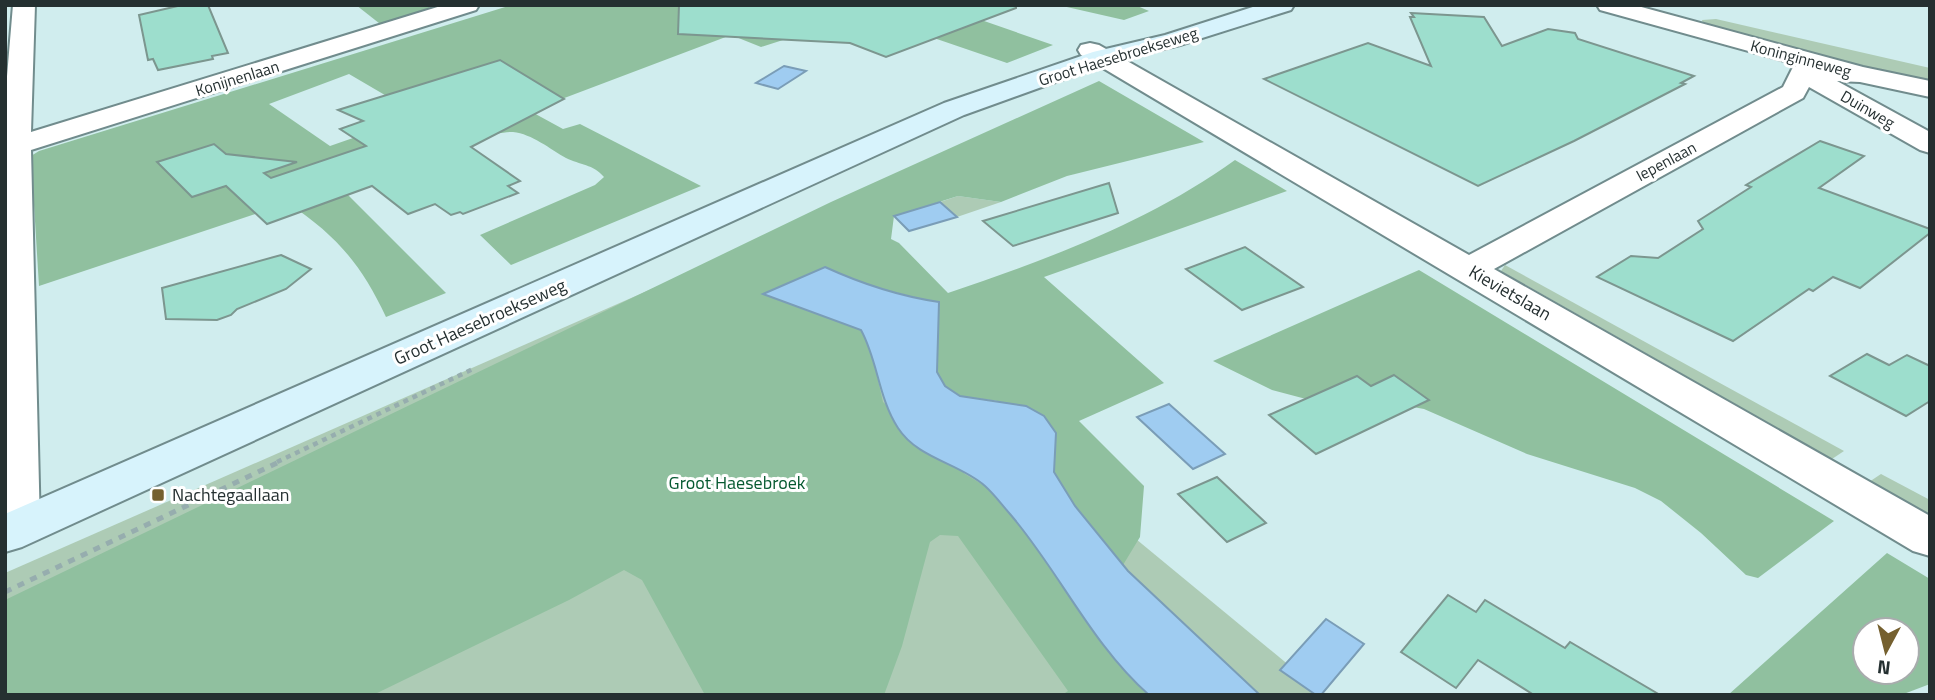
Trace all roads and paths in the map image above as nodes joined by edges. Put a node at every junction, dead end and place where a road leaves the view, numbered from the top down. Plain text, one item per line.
1 (24, 5) edge
2 (468, 5) edge
3 (1243, 5) edge
4 (1283, 5) edge
5 (1608, 5) edge
6 (1700, 8) edge
7 (1673, 23) junction
8 (1763, 24) dead end
9 (1731, 40) junction
10 (1096, 53) junction
11 (1802, 72) junction
12 (1860, 74) junction
13 (1930, 89) edge
14 (1930, 144) edge
15 (11, 148) edge
16 (1468, 269) junction
17 (11, 531) edge
18 (1930, 538) edge

1 - 15 street
2 - 15 street, Konijnenlaan
3 - 10 street, Groot Haesebroekseweg
4 - 10 street, Groot Haesebroekseweg
5 - 7 street, Koninginneweg
6 - 7 street, Koninginneweg
6 - 8 street, Koninginneweg
7 - 9 street, Koninginneweg
9 - 11 street, Duinweg
9 - 12 street, Koninginneweg
10 - 16 street, Kievietslaan
10 - 17 street, Groot Haesebroekseweg
11 - 12 street
11 - 14 street, Duinweg
11 - 16 street, Iepenlaan
12 - 13 street, Koninginneweg
15 - 17 street
16 - 18 street, Kievietslaan

